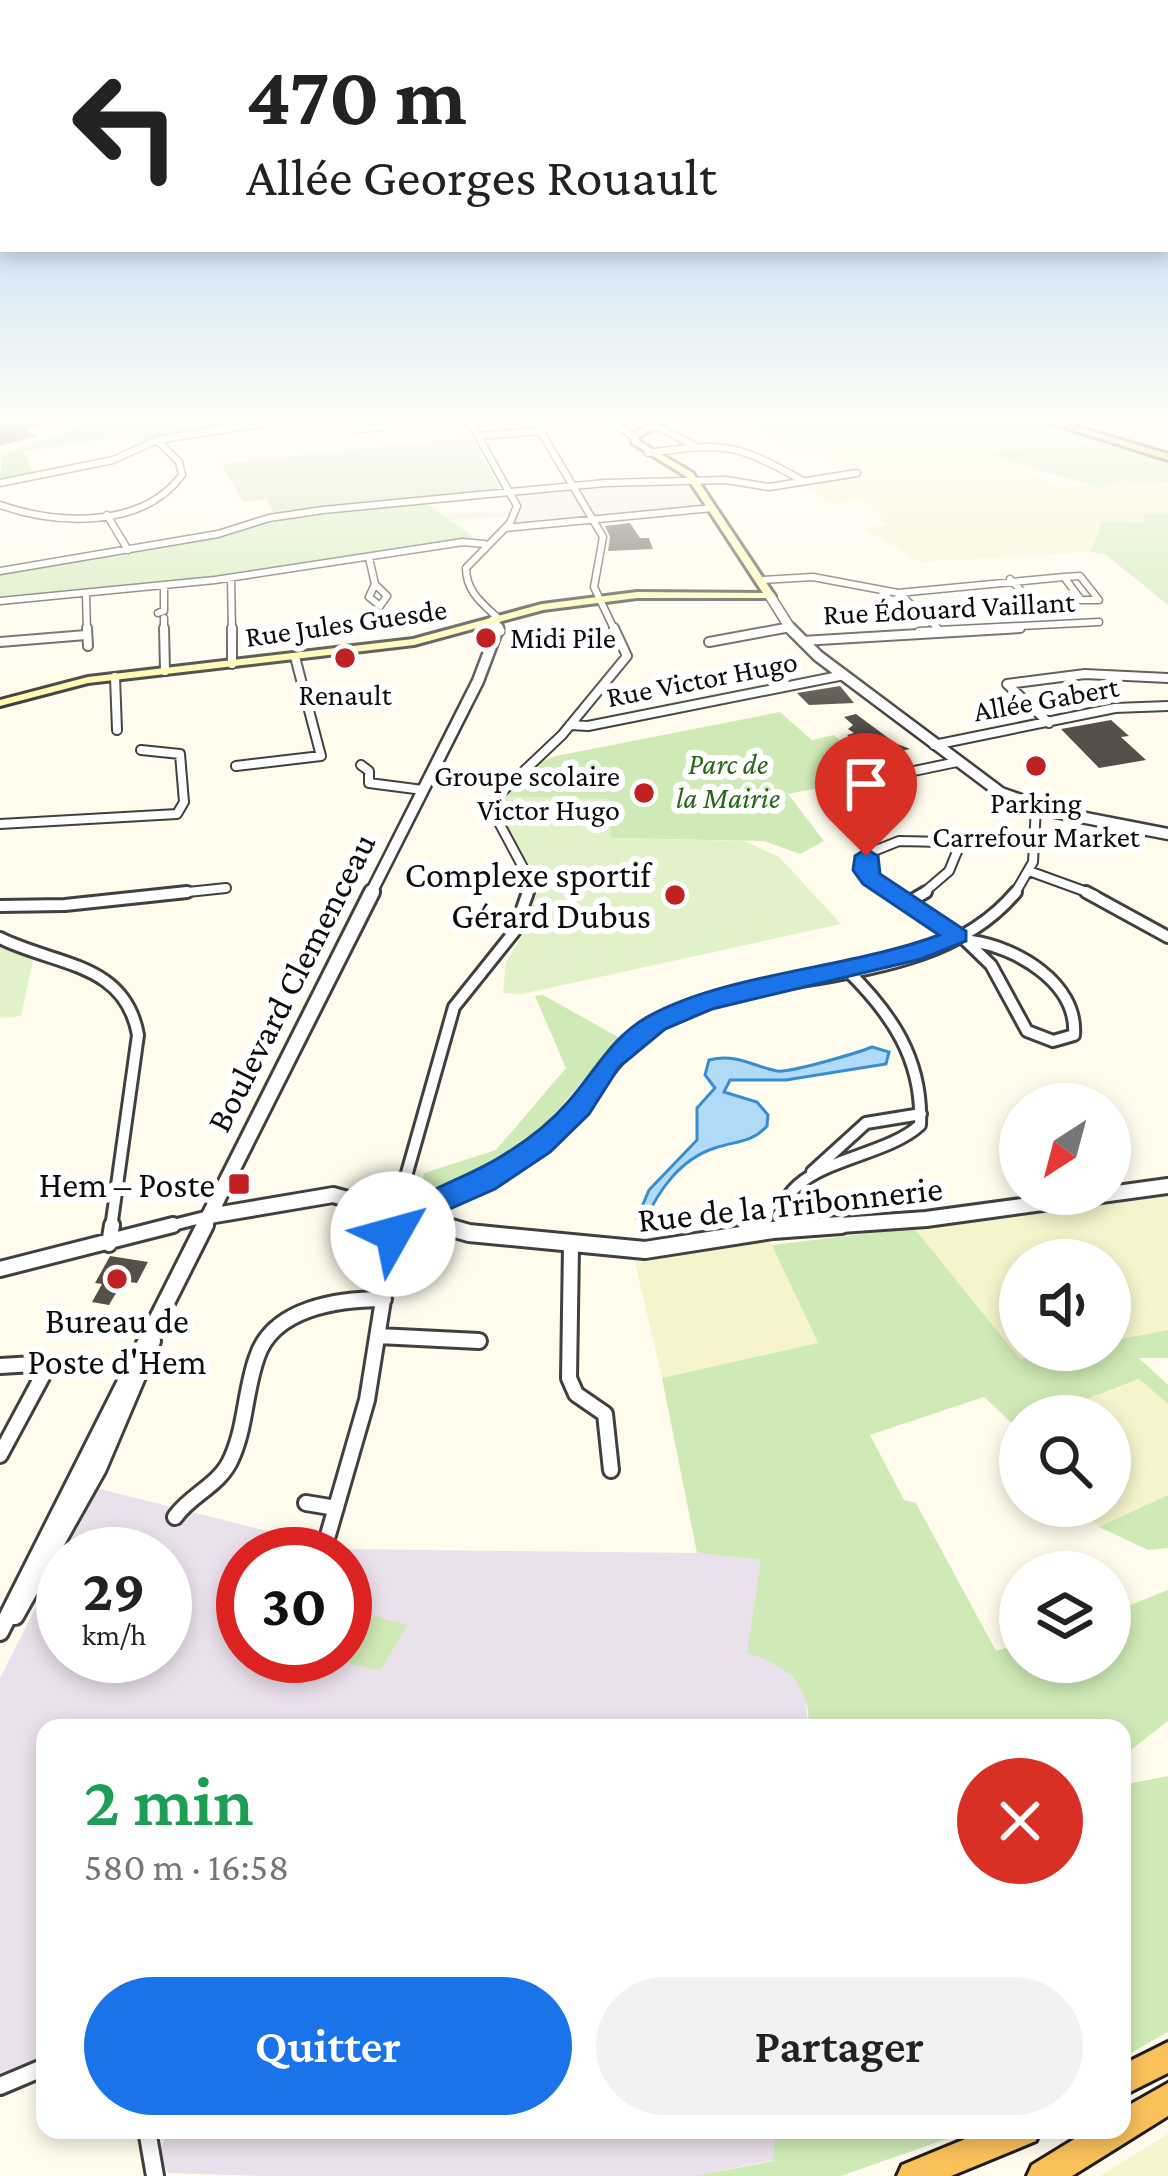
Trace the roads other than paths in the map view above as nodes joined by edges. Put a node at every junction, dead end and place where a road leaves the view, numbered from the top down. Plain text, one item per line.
1 (111, 522) edge
2 (262, 522) edge
3 (507, 522) edge
4 (567, 522) edge
5 (594, 522) edge
6 (721, 522) edge
7 (502, 528) junction
8 (484, 544) junction
9 (128, 550) junction
10 (369, 559) junction
11 (0, 572) edge
12 (1064, 577) junction
13 (231, 578) junction
14 (1010, 579) junction
15 (762, 580) junction
16 (375, 584) dead end
17 (164, 587) junction
18 (898, 593) junction
19 (86, 595) junction
20 (770, 596) junction
21 (602, 599) junction
22 (0, 602) edge
23 (1032, 602) dead end
24 (498, 619) junction
25 (1099, 622) dead end
26 (790, 627) junction
27 (937, 627) junction
28 (86, 635) junction
29 (802, 641) junction
30 (0, 642) edge
31 (709, 642) dead end
32 (88, 646) dead end
33 (295, 657) junction
34 (232, 664) junction
35 (165, 671) junction
36 (1167, 672) edge
37 (844, 676) junction
38 (115, 677) junction
39 (0, 703) edge
40 (1168, 706) edge
41 (1049, 723) junction
42 (570, 725) junction
43 (117, 730) dead end
44 (934, 745) junction
45 (141, 750) dead end
46 (957, 762) junction
47 (361, 765) dead end
48 (236, 766) dead end
49 (423, 790) junction
50 (842, 800) dead end
51 (1036, 807) junction
52 (0, 824) edge
53 (1168, 834) edge
54 (961, 842) junction
55 (1035, 844) junction
56 (1029, 871) junction
57 (226, 888) dead end
58 (907, 903) junction
59 (0, 906) edge
60 (1168, 937) edge
61 (0, 938) edge
62 (963, 938) junction
63 (845, 969) junction
64 (921, 1114) junction
65 (807, 1177) junction
66 (1168, 1186) edge
67 (401, 1214) junction
68 (209, 1216) junction
69 (780, 1229) junction
70 (109, 1244) junction
71 (571, 1246) junction
72 (0, 1269) edge
73 (384, 1299) junction
74 (378, 1336) junction
75 (479, 1340) dead end
76 (0, 1366) edge
77 (0, 1455) edge
78 (611, 1470) dead end
79 (307, 1502) dead end
80 (336, 1508) junction
81 (175, 1517) dead end
82 (330, 1527) edge
83 (0, 1635) edge
84 (1168, 2057) edge
85 (36, 2071) edge
86 (1131, 2076) edge
87 (0, 2086) edge
88 (1168, 2098) edge
89 (1131, 2122) edge
90 (148, 2139) edge
91 (1003, 2139) edge
92 (1104, 2139) edge
93 (154, 2176) edge
94 (913, 2176) edge
95 (1043, 2176) edge

1 - 9 street
2 - 9 street
3 - 7 street
4 - 7 street
5 - 21 street
6 - 15 main road
7 - 8 street
8 - 10 street
8 - 24 street
9 - 11 street
10 - 13 street
10 - 16 street
12 - 12 street
12 - 14 street
13 - 17 street
13 - 34 street
14 - 18 street
14 - 23 street
15 - 18 street
15 - 20 main road
17 - 19 street
17 - 35 street
18 - 27 street
19 - 22 street
19 - 28 street
20 - 21 main road, Rue Jules Guesde
20 - 26 street
21 - 24 main road, Rue Jules Guesde
21 - 42 street
24 - 33 main road, Rue Jules Guesde
24 - 49 street, Boulevard Clemenceau
25 - 27 street, Rue Édouard Vaillant
26 - 29 street
26 - 31 street
27 - 29 street, Rue Édouard Vaillant
28 - 30 street
28 - 32 street
29 - 37 street
33 - 34 main road, Rue Jules Guesde
33 - 48 street
34 - 35 main road, Rue Jules Guesde
35 - 38 main road, Rue Jules Guesde
36 - 41 street
37 - 42 street, Rue Victor Hugo
37 - 44 street
38 - 39 main road, Rue Jules Guesde
38 - 43 street
40 - 41 street, Allée Gabert
41 - 44 street, Allée Gabert
42 - 67 street
44 - 46 street
45 - 52 street
46 - 50 street
46 - 51 street
47 - 49 street
49 - 68 street, Boulevard Clemenceau
51 - 53 street
51 - 55 street
54 - 55 street
54 - 58 street
54 - 58 street
55 - 56 street
56 - 60 street
56 - 62 street
57 - 59 street
58 - 62 street
61 - 70 street
62 - 62 street
62 - 63 street
63 - 64 street
63 - 67 street
64 - 65 street
64 - 65 street
65 - 69 street
66 - 69 street, Rue de la Tribonnerie
67 - 68 street, Rue de la Tribonnerie
67 - 71 street, Rue de la Tribonnerie
67 - 73 street
68 - 70 street
68 - 83 street, Boulevard Clemenceau
69 - 71 street, Rue de la Tribonnerie
70 - 72 street
71 - 78 street
73 - 74 street
73 - 81 street
74 - 75 street
74 - 80 street
76 - 77 street
79 - 80 street
80 - 82 street
84 - 86 highway
85 - 87 street
88 - 89 highway
90 - 93 street
91 - 94 highway
92 - 95 highway

